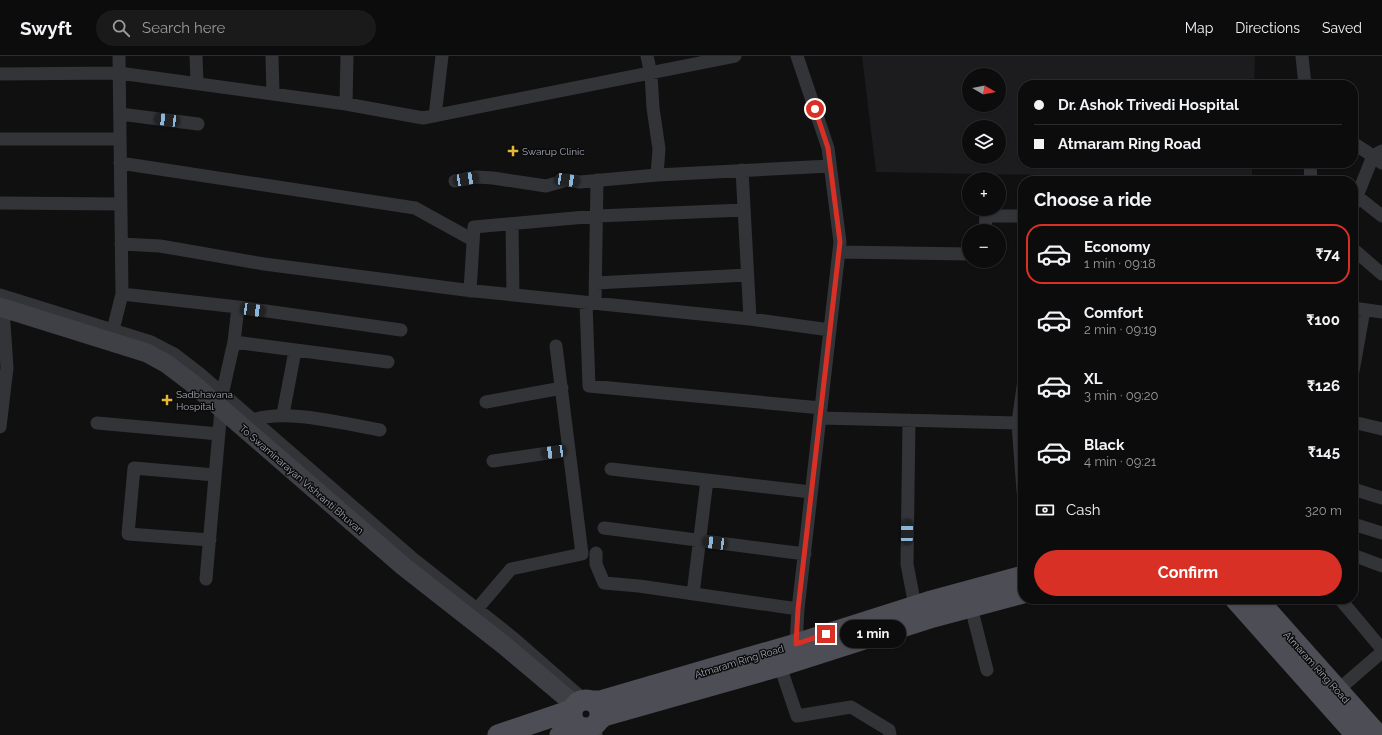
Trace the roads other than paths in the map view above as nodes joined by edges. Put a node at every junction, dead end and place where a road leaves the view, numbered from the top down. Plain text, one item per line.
1 (119, 56) edge
2 (196, 56) edge
3 (272, 56) edge
4 (347, 56) edge
5 (442, 56) edge
6 (647, 56) edge
7 (735, 56) edge
8 (797, 56) edge
9 (1302, 56) edge
10 (119, 73) junction
11 (0, 74) edge
12 (651, 74) junction
13 (1304, 80) edge
14 (197, 83) junction
15 (273, 93) junction
16 (346, 104) junction
17 (120, 114) junction
18 (435, 116) junction
19 (198, 124) dead end
20 (0, 139) edge
21 (120, 139) junction
22 (1358, 146) edge
23 (1379, 157) edge
24 (120, 163) junction
25 (830, 166) junction
26 (742, 170) junction
27 (657, 175) junction
28 (597, 180) junction
29 (455, 181) dead end
30 (1358, 196) edge
31 (0, 203) edge
32 (1358, 203) edge
33 (121, 204) junction
34 (744, 210) junction
35 (596, 216) junction
36 (1018, 216) edge
37 (1382, 216) edge
38 (512, 224) junction
39 (985, 224) edge
40 (473, 240) junction
41 (121, 244) junction
42 (839, 252) junction
43 (1358, 253) edge
44 (962, 254) edge
45 (1382, 274) edge
46 (747, 275) junction
47 (596, 283) junction
48 (470, 291) junction
49 (122, 294) junction
50 (513, 295) junction
51 (590, 303) junction
52 (1, 304) edge
53 (238, 307) junction
54 (1358, 309) edge
55 (1382, 312) edge
56 (750, 319) junction
57 (113, 330) junction
58 (401, 330) dead end
59 (830, 330) junction
60 (234, 342) junction
61 (556, 346) dead end
62 (295, 351) junction
63 (388, 362) dead end
64 (562, 388) junction
65 (221, 402) junction
66 (486, 402) dead end
67 (820, 413) junction
68 (283, 414) junction
69 (253, 420) junction
70 (909, 420) junction
71 (96, 423) dead end
72 (1018, 423) edge
73 (1358, 423) edge
74 (0, 428) edge
75 (1382, 429) edge
76 (380, 430) dead end
77 (218, 434) junction
78 (569, 450) junction
79 (493, 460) dead end
80 (611, 469) dead end
81 (215, 475) junction
82 (707, 480) junction
83 (811, 492) junction
84 (1358, 492) edge
85 (1382, 498) edge
86 (1358, 526) edge
87 (604, 528) dead end
88 (1382, 533) edge
89 (210, 540) junction
90 (700, 541) junction
91 (596, 553) dead end
92 (805, 554) junction
93 (1358, 557) edge
94 (1382, 566) edge
95 (1018, 577) edge
96 (206, 578) dead end
97 (693, 594) junction
98 (1018, 594) edge
99 (1239, 604) edge
100 (1261, 604) edge
101 (1344, 604) edge
102 (915, 606) junction
103 (971, 607) junction
104 (477, 609) junction
105 (798, 609) junction
106 (796, 644) junction
107 (1382, 651) edge
108 (780, 666) junction
109 (987, 670) dead end
110 (1338, 690) junction
111 (586, 716) edge
112 (498, 735) edge
113 (560, 735) edge
114 (890, 735) edge
115 (1356, 735) edge
116 (1378, 735) edge

1 - 10 street
2 - 14 street
3 - 15 street
4 - 16 street
5 - 18 street
6 - 12 street
7 - 12 street
8 - 25 street
9 - 13 street
10 - 11 street
10 - 14 street
10 - 17 street
12 - 18 street
12 - 27 street
14 - 15 street
15 - 16 street
16 - 18 street
17 - 19 street
17 - 21 street
20 - 21 street
21 - 24 street
22 - 23 street
23 - 30 street
24 - 33 street
24 - 40 street
25 - 26 street
25 - 42 street
26 - 27 street
26 - 34 street
27 - 28 street
28 - 29 street
28 - 35 street
31 - 33 street
32 - 37 street
33 - 41 street
34 - 35 street
34 - 46 street
35 - 38 street
35 - 47 street
36 - 39 street
38 - 40 street
38 - 50 street
40 - 48 street
41 - 48 street
41 - 49 street
42 - 44 street
42 - 59 street
43 - 45 street
46 - 47 street
46 - 56 street
47 - 51 street
48 - 50 street
49 - 53 street
49 - 57 street
50 - 51 street
51 - 56 street
51 - 67 street
52 - 57 street
52 - 65 main road, To Swaminarayan Vishranti Bhuvan
52 - 74 street
53 - 58 street
53 - 60 street
54 - 55 street
56 - 59 street
57 - 65 street
59 - 67 street
60 - 62 street
60 - 65 street
61 - 64 street
62 - 63 street
62 - 68 street
64 - 66 street
64 - 78 street
65 - 69 street
65 - 77 street
65 - 111 main road, To Swaminarayan Vishranti Bhuvan
67 - 70 street
67 - 83 street
68 - 69 street
68 - 76 street
69 - 104 street
70 - 72 street
70 - 102 street
71 - 77 street
73 - 75 street
77 - 81 street
78 - 79 street
78 - 104 street
80 - 82 street
81 - 89 street
81 - 89 street
82 - 83 street
82 - 90 street
83 - 92 street
84 - 85 street
86 - 88 street
87 - 90 street
89 - 96 street
90 - 92 street
90 - 97 street
91 - 97 street
92 - 105 street
93 - 94 street
95 - 102 main road, Atmaram Ring Road
97 - 105 street
98 - 103 main road, Atmaram Ring Road
99 - 115 main road, Atmaram Ring Road
100 - 110 main road, Atmaram Ring Road
101 - 107 street
102 - 106 main road, Atmaram Ring Road
103 - 108 main road, Atmaram Ring Road
103 - 109 street
104 - 111 street
105 - 106 street
106 - 111 main road, Atmaram Ring Road
107 - 110 street
108 - 111 main road, Atmaram Ring Road
108 - 114 street
110 - 116 main road, Atmaram Ring Road
111 - 112 main road, Atmaram Ring Road
111 - 113 main road, Atmaram Ring Road

